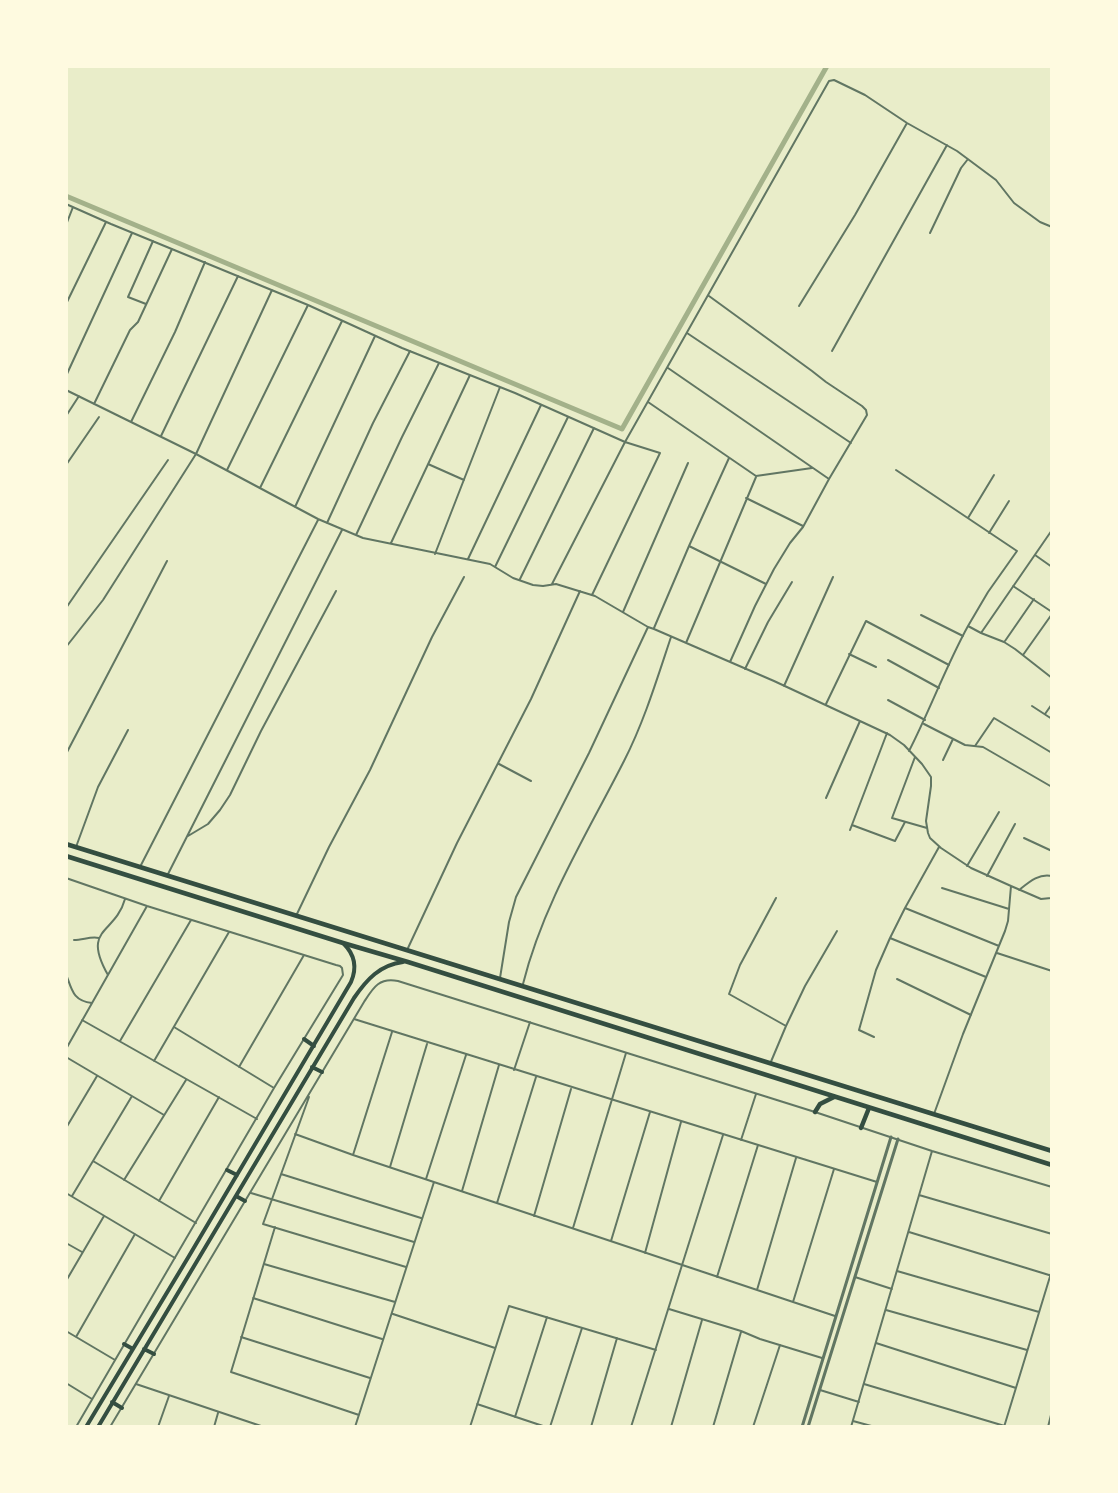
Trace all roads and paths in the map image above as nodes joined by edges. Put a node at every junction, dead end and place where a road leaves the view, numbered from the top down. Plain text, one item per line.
1 (907, 123) junction
2 (947, 146) junction
3 (968, 159) junction
4 (66, 204) edge
5 (73, 207) junction
6 (106, 222) junction
7 (66, 225) edge
8 (1052, 227) edge
9 (132, 233) junction
10 (930, 233) dead end
11 (153, 241) junction
12 (172, 249) junction
13 (205, 262) junction
14 (238, 276) junction
15 (272, 290) junction
16 (709, 296) junction
17 (66, 304) edge
18 (146, 304) junction
19 (308, 305) junction
20 (799, 306) dead end
21 (342, 320) junction
22 (687, 333) junction
23 (375, 336) junction
24 (410, 351) junction
25 (832, 351) dead end
26 (439, 363) junction
27 (667, 367) junction
28 (470, 375) junction
29 (66, 376) edge
30 (500, 387) junction
31 (66, 390) edge
32 (80, 396) junction
33 (648, 402) junction
34 (94, 404) junction
35 (541, 405) junction
36 (66, 416) edge
37 (99, 417) dead end
38 (568, 417) junction
39 (131, 422) junction
40 (594, 428) junction
41 (161, 437) junction
42 (625, 442) junction
43 (850, 443) junction
44 (196, 454) junction
45 (729, 458) junction
46 (168, 459) dead end
47 (688, 463) dead end
48 (428, 464) junction
49 (66, 465) edge
50 (813, 468) junction
51 (226, 470) junction
52 (896, 470) dead end
53 (994, 475) dead end
54 (756, 476) junction
55 (829, 479) junction
56 (464, 480) junction
57 (260, 488) junction
58 (746, 498) junction
59 (1009, 501) dead end
60 (295, 507) junction
61 (968, 518) junction
62 (318, 519) junction
63 (327, 523) junction
64 (803, 527) junction
65 (343, 529) junction
66 (1052, 531) edge
67 (989, 533) junction
68 (356, 535) junction
69 (391, 543) junction
70 (689, 546) junction
71 (435, 554) junction
72 (1035, 555) junction
73 (468, 559) junction
74 (720, 560) junction
75 (167, 561) dead end
76 (495, 567) junction
77 (1052, 567) edge
78 (464, 577) dead end
79 (833, 577) dead end
80 (520, 580) junction
81 (792, 582) dead end
82 (552, 584) junction
83 (766, 584) junction
84 (1013, 586) junction
85 (336, 591) dead end
86 (580, 591) junction
87 (592, 595) junction
88 (1034, 599) junction
89 (66, 608) edge
90 (623, 613) junction
91 (1052, 613) edge
92 (921, 615) dead end
93 (968, 626) junction
94 (648, 627) junction
95 (654, 629) junction
96 (981, 633) junction
97 (671, 636) junction
98 (963, 636) junction
99 (1004, 642) junction
100 (687, 643) junction
101 (66, 647) edge
102 (849, 654) junction
103 (1023, 656) junction
104 (888, 660) dead end
105 (730, 662) junction
106 (949, 665) junction
107 (876, 667) dead end
108 (746, 669) junction
109 (1052, 678) edge
110 (784, 686) junction
111 (939, 688) junction
112 (888, 700) dead end
113 (1052, 704) edge
114 (826, 705) junction
115 (1032, 706) dead end
116 (1044, 714) junction
117 (1052, 719) edge
118 (925, 720) junction
119 (860, 721) junction
120 (923, 724) junction
121 (128, 730) dead end
122 (887, 733) junction
123 (953, 740) junction
124 (975, 746) junction
125 (909, 751) junction
126 (1052, 753) edge
127 (66, 754) edge
128 (915, 757) junction
129 (943, 760) dead end
130 (499, 764) junction
131 (531, 781) dead end
132 (1052, 787) edge
133 (826, 798) dead end
134 (999, 812) dead end
135 (905, 822) junction
136 (1015, 824) dead end
137 (852, 825) junction
138 (927, 828) junction
139 (850, 830) dead end
140 (188, 837) junction
141 (1024, 838) dead end
142 (66, 844) edge
143 (76, 847) junction
144 (939, 847) junction
145 (1052, 851) edge
146 (66, 856) edge
147 (967, 866) junction
148 (140, 867) junction
149 (167, 876) junction
150 (987, 876) junction
151 (1052, 876) edge
152 (66, 878) edge
153 (1011, 886) junction
154 (942, 888) dead end
155 (1019, 890) junction
156 (776, 898) dead end
157 (1052, 898) edge
158 (125, 899) junction
159 (147, 906) junction
160 (905, 908) junction
161 (1009, 909) junction
162 (296, 916) junction
163 (191, 920) junction
164 (837, 931) dead end
165 (229, 932) junction
166 (99, 938) junction
167 (890, 938) junction
168 (74, 940) dead end
169 (343, 944) junction
170 (999, 946) junction
171 (407, 951) junction
172 (997, 952) junction
173 (304, 955) junction
174 (408, 962) junction
175 (1052, 971) edge
176 (66, 974) edge
177 (108, 975) junction
178 (986, 977) junction
179 (897, 979) dead end
180 (499, 980) junction
181 (522, 987) junction
182 (92, 1003) junction
183 (337, 1007) junction
184 (345, 1013) junction
185 (971, 1015) junction
186 (354, 1019) junction
187 (82, 1020) junction
188 (530, 1022) junction
189 (786, 1026) junction
190 (174, 1027) junction
191 (392, 1032) junction
192 (874, 1037) dead end
193 (304, 1039) junction
194 (120, 1041) junction
195 (67, 1043) edge
196 (428, 1043) junction
197 (314, 1046) junction
198 (66, 1049) edge
199 (627, 1053) junction
200 (466, 1055) junction
201 (66, 1057) edge
202 (154, 1061) junction
203 (770, 1064) junction
204 (499, 1065) junction
205 (239, 1067) junction
206 (312, 1067) junction
207 (514, 1070) junction
208 (322, 1072) junction
209 (98, 1076) junction
210 (536, 1076) junction
211 (186, 1079) junction
212 (274, 1088) junction
213 (572, 1088) junction
214 (311, 1090) junction
215 (756, 1094) junction
216 (132, 1096) junction
217 (219, 1097) junction
218 (834, 1097) junction
219 (612, 1100) junction
220 (869, 1108) junction
221 (650, 1112) junction
222 (815, 1112) junction
223 (164, 1114) junction
224 (934, 1114) junction
225 (257, 1119) junction
226 (681, 1122) junction
227 (66, 1128) edge
228 (861, 1128) junction
229 (295, 1134) junction
230 (723, 1134) junction
231 (891, 1137) junction
232 (898, 1139) junction
233 (1013, 1139) junction
234 (741, 1140) junction
235 (758, 1145) junction
236 (1038, 1146) junction
237 (932, 1150) junction
238 (1052, 1151) edge
239 (1009, 1152) junction
240 (353, 1155) junction
241 (796, 1157) junction
242 (1034, 1160) junction
243 (93, 1161) junction
244 (1052, 1165) edge
245 (390, 1167) junction
246 (834, 1169) junction
247 (227, 1170) junction
248 (281, 1174) junction
249 (237, 1176) junction
250 (426, 1179) junction
251 (124, 1180) junction
252 (434, 1182) junction
253 (877, 1182) junction
254 (1052, 1187) edge
255 (462, 1191) junction
256 (250, 1192) junction
257 (66, 1193) edge
258 (72, 1196) junction
259 (236, 1196) junction
260 (920, 1196) junction
261 (272, 1200) junction
262 (159, 1201) junction
263 (245, 1201) junction
264 (497, 1203) junction
265 (105, 1215) junction
266 (534, 1215) junction
267 (422, 1218) junction
268 (196, 1223) junction
269 (275, 1227) junction
270 (573, 1228) junction
271 (135, 1233) junction
272 (909, 1233) junction
273 (1052, 1234) edge
274 (610, 1241) junction
275 (414, 1242) junction
276 (66, 1243) edge
277 (82, 1253) junction
278 (645, 1253) junction
279 (189, 1256) junction
280 (175, 1258) junction
281 (198, 1260) junction
282 (264, 1264) junction
283 (683, 1265) junction
284 (406, 1267) junction
285 (1052, 1270) edge
286 (897, 1271) junction
287 (178, 1274) junction
288 (1050, 1275) junction
289 (717, 1277) junction
290 (855, 1277) junction
291 (186, 1279) junction
292 (66, 1281) edge
293 (892, 1289) junction
294 (757, 1290) junction
295 (253, 1298) junction
296 (395, 1302) junction
297 (793, 1302) junction
298 (669, 1309) junction
299 (886, 1310) junction
300 (1039, 1312) junction
301 (392, 1314) junction
302 (835, 1316) junction
303 (547, 1317) junction
304 (702, 1320) junction
305 (582, 1328) junction
306 (741, 1330) junction
307 (66, 1331) edge
308 (76, 1337) junction
309 (241, 1337) junction
310 (617, 1338) junction
311 (383, 1339) junction
312 (876, 1343) junction
313 (124, 1344) junction
314 (780, 1345) junction
315 (133, 1348) junction
316 (495, 1348) junction
317 (144, 1349) junction
318 (656, 1350) junction
319 (1028, 1350) junction
320 (154, 1354) junction
321 (822, 1358) junction
322 (115, 1360) junction
323 (371, 1378) junction
324 (66, 1383) edge
325 (136, 1384) junction
326 (864, 1384) junction
327 (1016, 1388) junction
328 (820, 1390) junction
329 (169, 1396) junction
330 (92, 1399) junction
331 (112, 1402) junction
332 (859, 1402) junction
333 (477, 1404) junction
334 (122, 1407) junction
335 (1052, 1411) edge
336 (218, 1413) junction
337 (359, 1415) junction
338 (515, 1417) junction
339 (853, 1421) junction
340 (1004, 1426) edge
341 (76, 1427) edge
342 (86, 1427) edge
343 (98, 1427) edge
344 (110, 1427) edge
345 (158, 1427) edge
346 (214, 1427) edge
347 (264, 1427) edge
348 (356, 1427) edge
349 (470, 1427) edge
350 (548, 1427) edge
351 (591, 1427) edge
352 (631, 1427) edge
353 (671, 1427) edge
354 (713, 1427) edge
355 (753, 1427) edge
356 (802, 1427) edge
357 (808, 1427) edge
358 (851, 1427) edge
359 (875, 1427) edge
360 (1008, 1427) edge
361 (1048, 1427) edge

1 - 2 street
1 - 16 street
1 - 20 street
2 - 3 street
2 - 25 street
3 - 8 street
3 - 10 street
4 - 5 street
5 - 6 street
5 - 7 street
6 - 9 street
6 - 17 street
9 - 11 street
9 - 29 street
11 - 12 street
11 - 18 street
12 - 13 street
12 - 18 street
13 - 14 street
13 - 39 street
14 - 15 street
14 - 41 street
15 - 19 street
15 - 44 street
16 - 22 street
16 - 43 street
18 - 34 street
19 - 21 street
19 - 51 street
21 - 23 street
21 - 57 street
22 - 27 street
22 - 43 street
23 - 24 street
23 - 60 street
24 - 26 street
24 - 63 street
26 - 28 street
26 - 68 street
27 - 33 street
27 - 50 street
28 - 30 street
28 - 48 street
30 - 35 street
30 - 56 street
31 - 32 street
32 - 34 street
32 - 36 street
33 - 42 street
33 - 45 street
34 - 39 street
35 - 38 street
35 - 73 street
37 - 49 street
38 - 40 street
38 - 76 street
39 - 41 street
40 - 42 street
40 - 80 street
41 - 44 street
42 - 82 street
42 - 87 street
43 - 55 street
44 - 51 street
44 - 101 street
45 - 54 street
45 - 70 street
46 - 89 street
47 - 90 street
48 - 56 street
48 - 69 street
50 - 54 street
50 - 55 street
51 - 57 street
52 - 61 street
53 - 61 street
54 - 58 street
55 - 64 street
56 - 71 street
57 - 60 street
58 - 64 street
58 - 74 street
59 - 67 street
60 - 62 street
61 - 67 street
62 - 63 street
62 - 148 street
63 - 65 street
64 - 83 street
65 - 68 street
65 - 140 street
66 - 72 street
67 - 93 street
68 - 69 street
69 - 71 street
70 - 74 street
70 - 95 street
71 - 73 street
72 - 77 street
72 - 84 street
73 - 76 street
74 - 83 street
74 - 100 street
75 - 127 street
76 - 80 street
78 - 162 street
79 - 110 street
80 - 82 street
81 - 108 street
82 - 86 street
83 - 105 street
84 - 88 street
84 - 96 street
85 - 140 street
86 - 87 street
86 - 130 street
87 - 90 street
88 - 91 street
88 - 99 street
90 - 94 street
91 - 103 street
92 - 98 street
93 - 96 street
93 - 98 street
94 - 95 street
94 - 180 street
95 - 97 street
96 - 99 street
97 - 100 street
97 - 181 street
98 - 106 street
99 - 103 street
100 - 105 street
102 - 106 street
102 - 107 street
102 - 114 street
103 - 109 street
104 - 111 street
105 - 108 street
106 - 111 street
108 - 110 street
110 - 114 street
111 - 118 street
112 - 118 street
113 - 116 street
114 - 119 street
115 - 116 street
116 - 117 street
118 - 120 street
119 - 122 street
119 - 133 street
120 - 123 street
120 - 125 street
121 - 143 street
122 - 125 street
122 - 137 street
123 - 124 street
123 - 129 street
124 - 126 street
124 - 132 street
125 - 128 street
128 - 135 street
128 - 138 street
130 - 131 street
130 - 171 street
134 - 147 street
135 - 137 street
135 - 138 street
136 - 150 street
137 - 139 street
138 - 144 street
140 - 149 street
141 - 145 street
142 - 143 highway
143 - 148 highway
144 - 147 street
144 - 160 street
146 - 169 highway
147 - 150 street
148 - 149 highway
149 - 162 highway
150 - 153 street
151 - 155 street
152 - 158 street
153 - 155 street
153 - 161 street
154 - 161 street
155 - 157 street
156 - 189 street
158 - 159 street
158 - 166 street
159 - 163 street
159 - 177 street
160 - 167 street
160 - 170 street
161 - 170 street
162 - 171 highway
163 - 165 street
163 - 194 street
164 - 189 street
165 - 173 street
165 - 190 street
166 - 168 street
166 - 177 street
167 - 178 street
167 - 192 street
169 - 174 highway
169 - 183 main road
170 - 172 street
171 - 180 highway
172 - 175 street
172 - 178 street
173 - 193 street
173 - 205 street
174 - 184 main road
174 - 218 highway
176 - 182 street
177 - 182 street
178 - 185 street
179 - 185 street
180 - 181 highway
181 - 203 highway
182 - 187 street
183 - 184 main road
183 - 197 main road
184 - 206 main road
185 - 224 street
186 - 188 street
186 - 191 street
186 - 208 street
187 - 194 street
187 - 195 street
188 - 199 street
188 - 207 street
189 - 203 street
190 - 202 street
190 - 205 street
191 - 196 street
191 - 240 street
193 - 197 main road
193 - 212 street
194 - 202 street
195 - 198 street
196 - 200 street
196 - 245 street
197 - 249 main road
199 - 215 street
199 - 219 street
200 - 204 street
200 - 250 street
201 - 209 street
202 - 211 street
203 - 224 highway
204 - 207 street
204 - 255 street
205 - 212 street
206 - 208 main road
206 - 259 main road
207 - 210 street
208 - 214 street
209 - 216 street
209 - 227 street
210 - 213 street
210 - 264 street
211 - 217 street
211 - 223 street
212 - 225 street
213 - 219 street
213 - 266 street
214 - 229 street
214 - 256 street
215 - 222 street
215 - 234 street
216 - 223 street
216 - 243 street
217 - 225 street
217 - 262 street
218 - 220 highway
218 - 222 highway
219 - 221 street
219 - 270 street
220 - 228 highway
220 - 239 highway
221 - 226 street
221 - 274 street
222 - 228 street
223 - 251 street
224 - 233 highway
225 - 247 street
226 - 230 street
226 - 278 street
228 - 231 street
229 - 240 street
229 - 248 street
230 - 234 street
230 - 283 street
231 - 232 street
231 - 253 street
232 - 237 street
232 - 290 street
233 - 236 highway
233 - 239 highway
234 - 235 street
235 - 241 street
235 - 289 street
236 - 238 highway
236 - 242 highway
237 - 254 street
237 - 260 street
239 - 242 highway
240 - 245 street
241 - 246 street
241 - 294 street
242 - 244 highway
243 - 251 street
243 - 258 street
245 - 250 street
246 - 253 street
246 - 297 street
247 - 249 main road
247 - 268 street
248 - 261 street
248 - 267 street
249 - 279 main road
250 - 252 street
251 - 262 street
252 - 255 street
252 - 267 street
253 - 302 street
255 - 264 street
256 - 261 street
256 - 263 street
257 - 258 street
258 - 265 street
259 - 263 main road
259 - 281 main road
260 - 272 street
260 - 273 street
261 - 269 street
261 - 275 street
262 - 268 street
263 - 320 street
264 - 266 street
265 - 271 street
265 - 277 street
266 - 270 street
267 - 275 street
268 - 280 street
269 - 282 street
269 - 284 street
270 - 274 street
271 - 280 street
271 - 308 street
272 - 286 street
272 - 288 street
274 - 278 street
275 - 284 street
276 - 277 street
277 - 292 street
278 - 283 street
279 - 281 main road
279 - 287 main road
280 - 313 street
281 - 291 main road
282 - 295 street
282 - 296 street
283 - 289 street
283 - 298 street
284 - 296 street
285 - 288 street
286 - 293 street
286 - 300 street
287 - 291 main road
287 - 315 main road
288 - 300 street
289 - 294 street
290 - 293 street
290 - 328 street
291 - 317 main road
293 - 299 street
294 - 297 street
295 - 309 street
295 - 311 street
296 - 301 street
297 - 302 street
298 - 304 street
298 - 318 street
299 - 312 street
299 - 319 street
300 - 319 street
301 - 311 street
301 - 316 street
302 - 321 street
303 - 305 street
303 - 316 street
303 - 338 street
304 - 306 street
304 - 353 street
305 - 310 street
305 - 350 street
306 - 314 street
306 - 354 street
307 - 308 street
308 - 322 street
309 - 323 street
309 - 337 street
310 - 318 street
310 - 351 street
311 - 323 street
312 - 326 street
312 - 327 street
313 - 315 main road
313 - 322 street
314 - 321 street
314 - 355 street
315 - 342 main road
316 - 333 street
317 - 320 main road
317 - 331 main road
318 - 352 street
319 - 327 street
320 - 325 street
321 - 356 street
322 - 330 street
323 - 337 street
324 - 330 street
325 - 329 street
325 - 334 street
326 - 332 street
326 - 340 street
327 - 340 street
328 - 332 street
328 - 357 street
329 - 336 street
329 - 345 street
330 - 341 street
331 - 334 main road
331 - 343 main road
332 - 339 street
333 - 338 street
333 - 349 street
334 - 344 street
335 - 361 street
336 - 346 street
336 - 347 street
337 - 348 street
338 - 350 street
339 - 358 street
339 - 359 street
340 - 360 street

